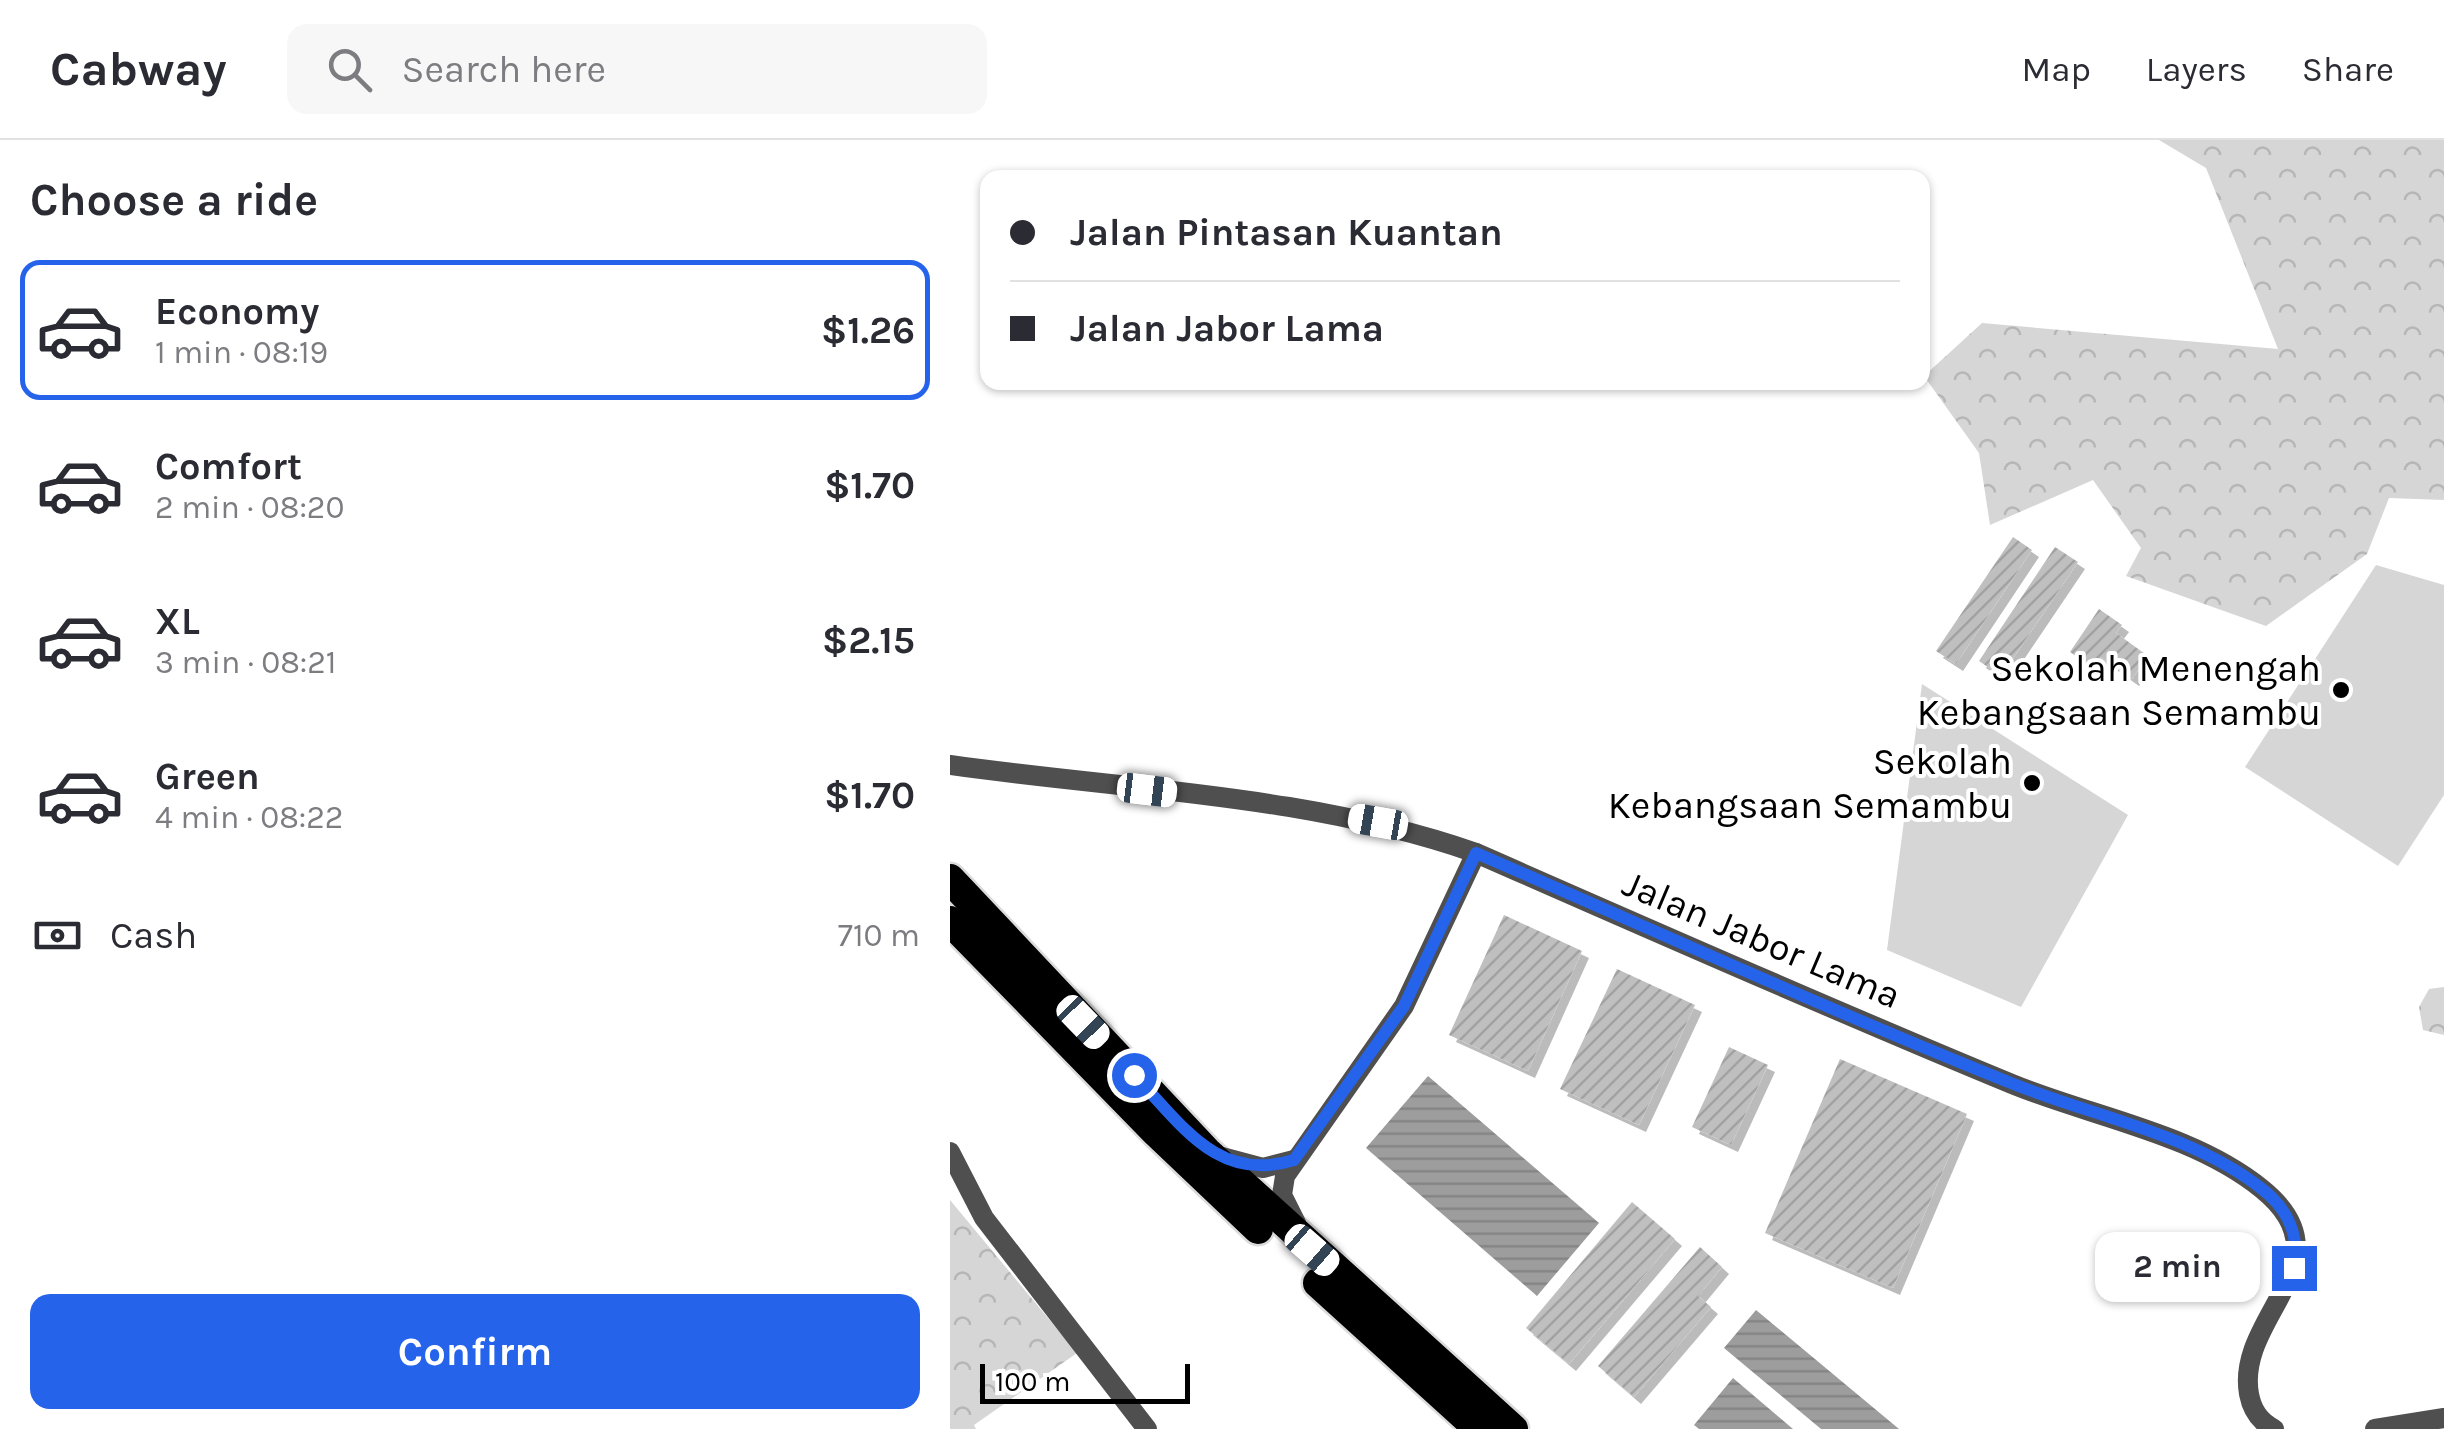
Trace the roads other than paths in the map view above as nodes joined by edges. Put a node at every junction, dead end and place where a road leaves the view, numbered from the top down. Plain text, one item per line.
1 (950, 765) edge
2 (1476, 853) junction
3 (950, 879) edge
4 (950, 922) edge
5 (950, 1152) edge
6 (1207, 1152) junction
7 (1294, 1160) junction
8 (1312, 1250) junction
9 (2444, 1418) edge
10 (1147, 1429) edge
11 (1479, 1429) edge
12 (1513, 1429) edge
13 (2274, 1429) edge
14 (2374, 1429) edge

1 - 2 street, Jalan Jabor Lama
2 - 7 street
2 - 13 street, Jalan Jabor Lama
3 - 6 highway
4 - 11 highway
5 - 10 street
6 - 7 street
6 - 8 highway
7 - 8 street
8 - 12 highway
9 - 14 street

